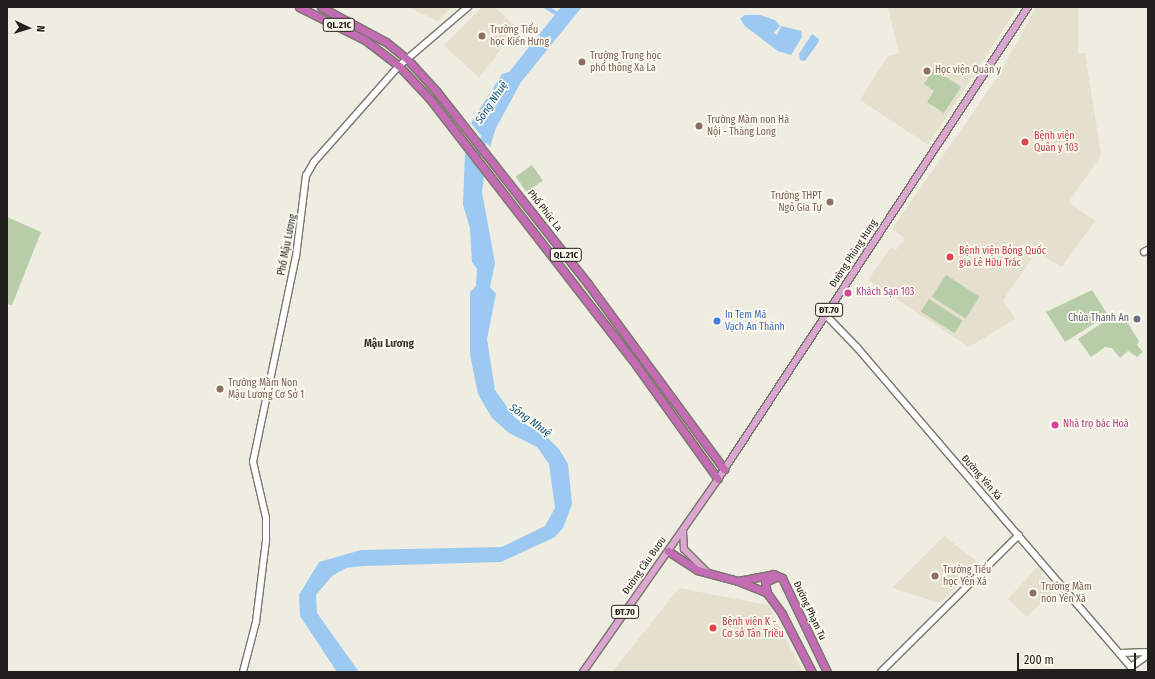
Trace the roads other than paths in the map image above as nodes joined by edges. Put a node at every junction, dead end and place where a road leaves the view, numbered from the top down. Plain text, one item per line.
1 (298, 7) edge
2 (321, 7) edge
3 (468, 7) edge
4 (1028, 7) edge
5 (408, 60) junction
6 (399, 66) junction
7 (826, 315) junction
8 (634, 349) junction
9 (628, 354) junction
10 (640, 355) junction
11 (633, 361) junction
12 (724, 469) junction
13 (718, 479) junction
14 (696, 510) joint
15 (684, 527) junction
16 (1019, 535) junction
17 (668, 551) junction
18 (708, 573) junction
19 (780, 576) junction
20 (738, 580) junction
21 (767, 593) junction
22 (1148, 652) edge
23 (1121, 653) junction
24 (1148, 655) edge
25 (243, 672) edge
26 (582, 672) edge
27 (812, 672) edge
28 (826, 672) edge
29 (881, 672) edge

1 - 6 highway, QL.21C
2 - 5 highway, QL.21C
3 - 5 street, Phố Mậu Lương
4 - 7 main road, Đường Phùng Hưng / ĐT.70
5 - 6 street, Phố Mậu Lương
5 - 8 highway, Phố Phúc La / QL.21C
6 - 9 highway, Phố Phúc La / QL.21C
6 - 25 street, Phố Mậu Lương
7 - 12 main road, Đường Phùng Hưng / ĐT.70
7 - 16 street, Đường Yên Xá
8 - 9 highway
8 - 10 highway, Phố Phúc La
9 - 11 highway, Phố Phúc La
10 - 11 highway
10 - 12 highway
11 - 13 highway
12 - 13 main road, Đường Phùng Hưng / ĐT.70
13 - 14 main road, Đường Phùng Hưng / ĐT.70
14 - 15 main road, Đường Cầu Bươu / ĐT.70
15 - 17 main road, Đường Cầu Bươu / ĐT.70
15 - 18 main road
16 - 23 street, Đường Yên Xá
16 - 29 street
17 - 18 highway, Đường Phạm Tu
17 - 26 main road, Đường Cầu Bươu / ĐT.70
18 - 20 highway, Đường Phạm Tu
19 - 20 highway, Đường Phạm Tu
19 - 21 highway
19 - 28 highway, Đường Phạm Tu
20 - 21 highway, Đường Phạm Tu
21 - 27 highway
22 - 23 street
23 - 24 street, Đường Yên Xá

